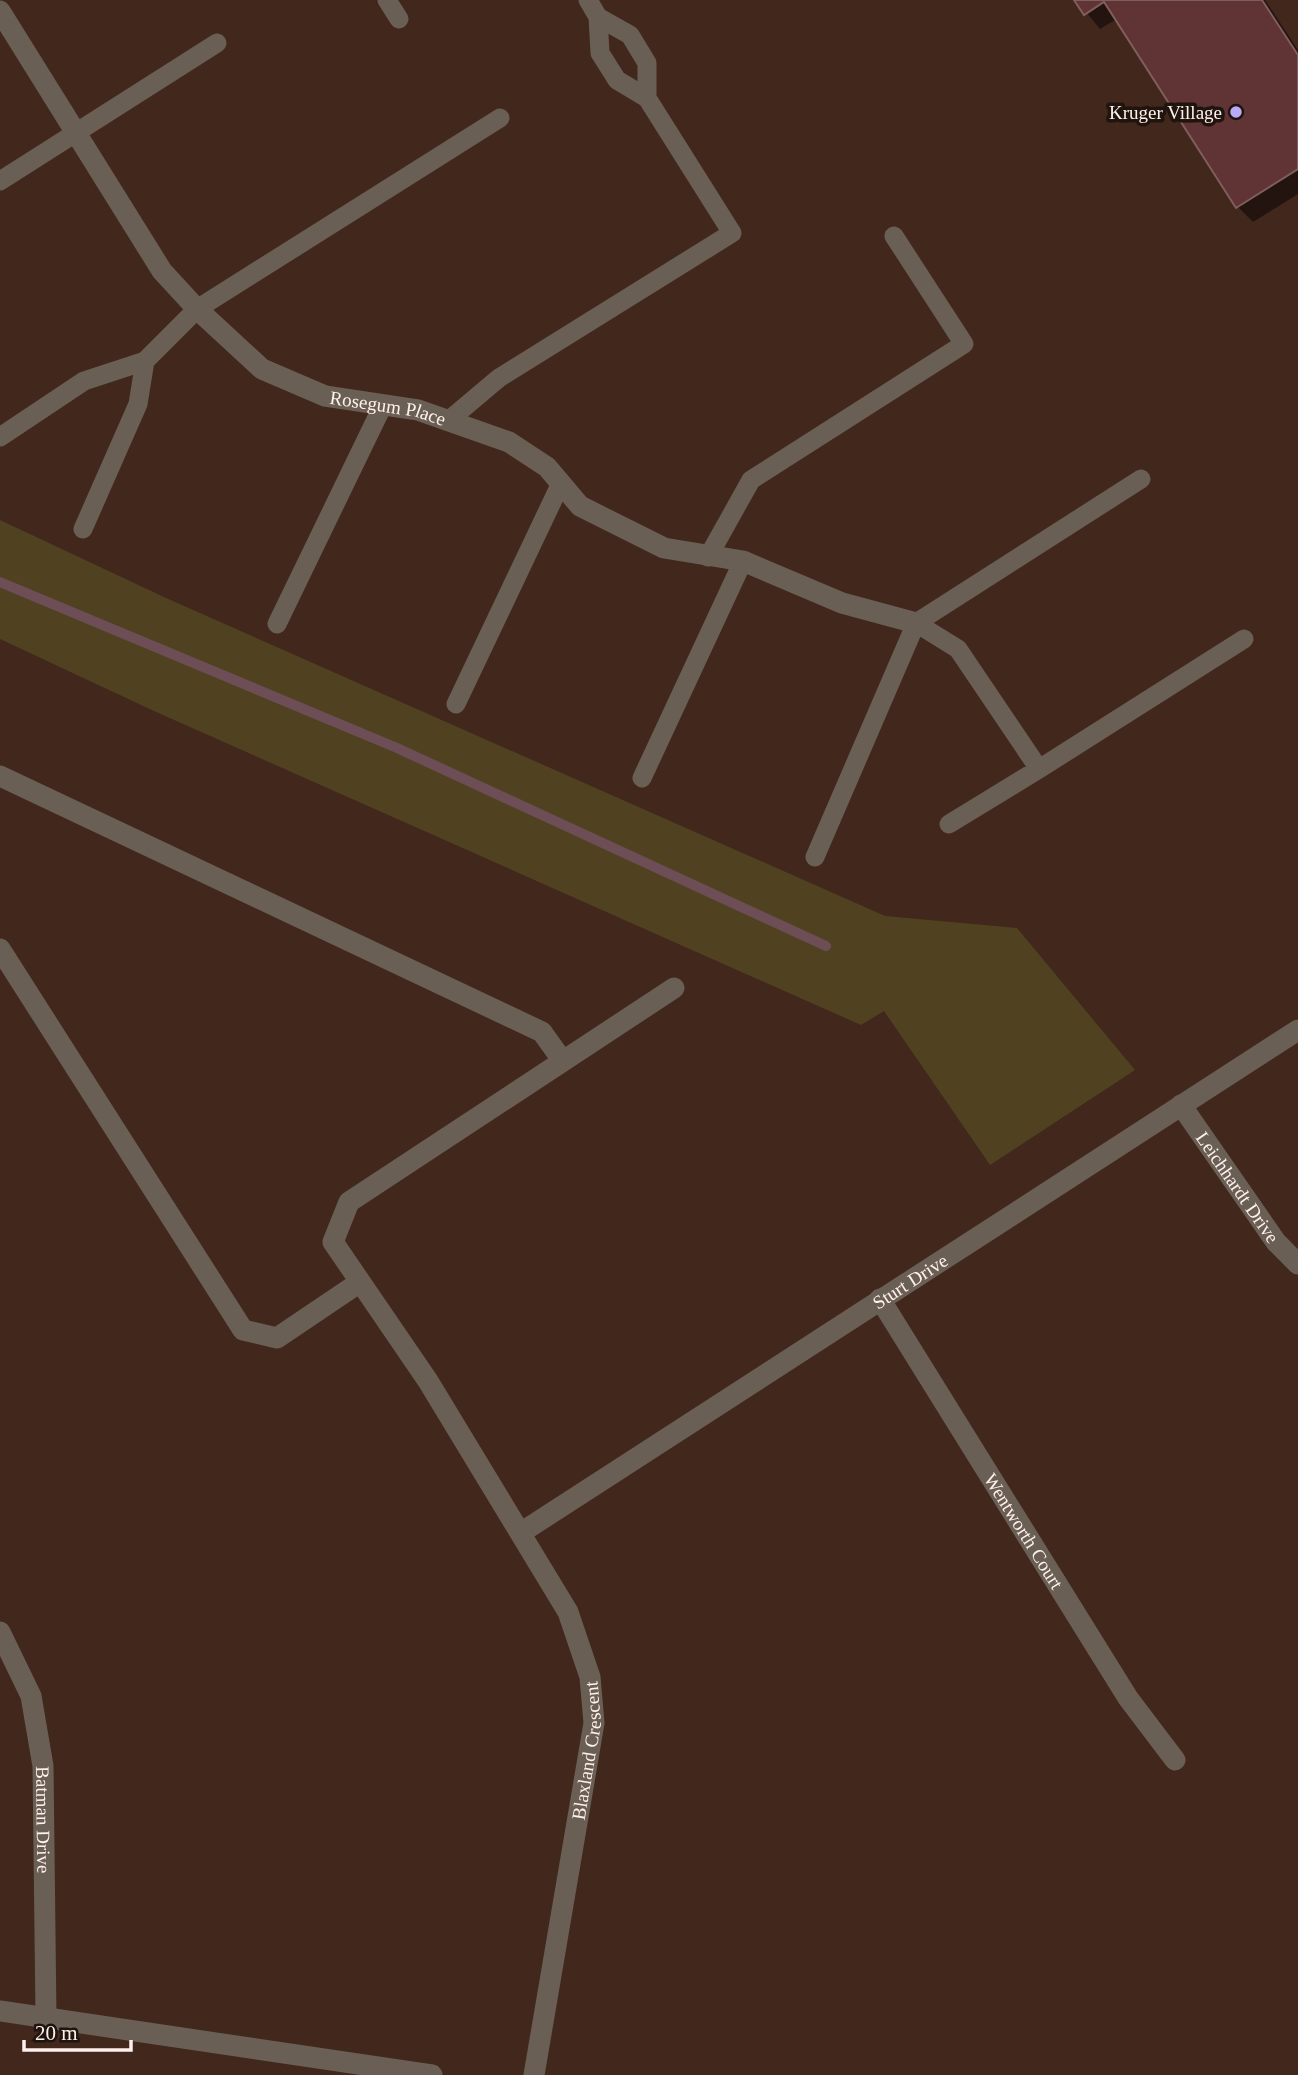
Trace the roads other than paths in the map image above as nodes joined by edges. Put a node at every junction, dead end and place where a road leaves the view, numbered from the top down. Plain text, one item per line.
1 (387, 0) edge
2 (593, 8) edge
3 (0, 11) edge
4 (399, 19) dead end
5 (217, 43) dead end
6 (647, 98) junction
7 (500, 118) dead end
8 (76, 133) junction
9 (0, 181) edge
10 (894, 236) dead end
11 (197, 309) junction
12 (145, 360) junction
13 (383, 405) junction
14 (448, 421) junction
15 (0, 437) edge
16 (1141, 479) dead end
17 (561, 483) junction
18 (83, 529) dead end
19 (708, 557) junction
20 (743, 561) junction
21 (915, 623) junction
22 (277, 624) dead end
23 (1244, 639) dead end
24 (456, 704) dead end
25 (1039, 769) junction
26 (0, 776) edge
27 (642, 778) dead end
28 (949, 824) dead end
29 (815, 857) dead end
30 (0, 949) edge
31 (674, 988) dead end
32 (1298, 1030) edge
33 (562, 1060) junction
34 (1181, 1105) junction
35 (1298, 1264) edge
36 (360, 1283) junction
37 (880, 1298) junction
38 (522, 1532) junction
39 (0, 1632) edge
40 (1175, 1760) dead end
41 (0, 2011) edge
42 (46, 2017) junction
43 (432, 2075) edge
44 (534, 2075) edge

1 - 4 lane
2 - 6 lane
2 - 6 lane
3 - 8 street, Rosegum Place
5 - 8 lane
6 - 14 lane
7 - 11 lane
8 - 9 lane
8 - 11 street, Rosegum Place
10 - 19 lane
11 - 12 lane
11 - 13 street, Rosegum Place
12 - 15 lane
12 - 18 lane
13 - 14 street, Rosegum Place
13 - 22 lane
14 - 17 street, Rosegum Place
16 - 21 lane
17 - 19 street, Rosegum Place
17 - 24 lane
19 - 20 street, Rosegum Place
20 - 21 street, Rosegum Place
20 - 27 lane
21 - 25 lane
21 - 29 lane
23 - 25 lane
25 - 28 lane
26 - 33 street
30 - 36 street
31 - 33 street
32 - 34 street, Sturt Drive
33 - 36 street, Blaxland Crescent
34 - 35 street, Leichhardt Drive
34 - 37 street, Sturt Drive
36 - 38 street, Blaxland Crescent
37 - 38 street, Sturt Drive
37 - 40 street, Wentworth Court
38 - 44 street, Blaxland Crescent
39 - 42 street, Batman Drive
41 - 42 street
42 - 43 street

